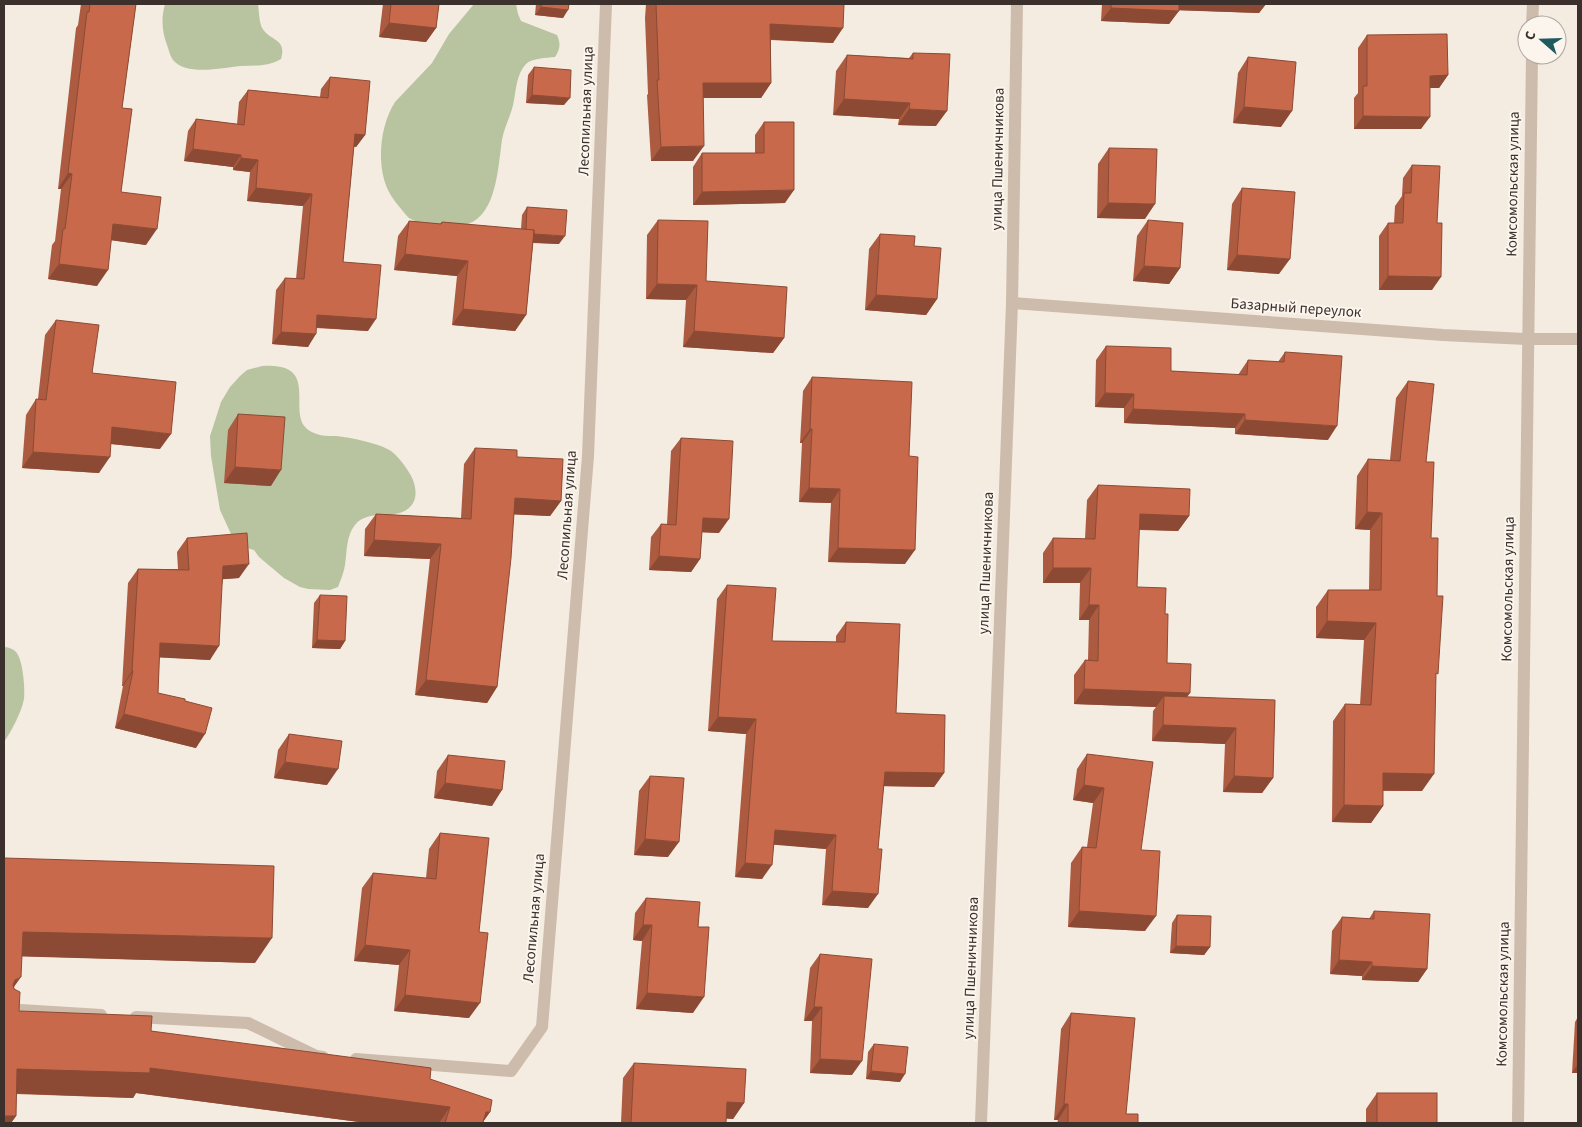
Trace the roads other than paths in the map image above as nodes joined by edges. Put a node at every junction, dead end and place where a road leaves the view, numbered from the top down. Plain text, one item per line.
1 (606, 4) edge
2 (1017, 4) edge
3 (1532, 65) edge
4 (1012, 303) junction
5 (1527, 339) junction
6 (1578, 339) edge
7 (4, 1009) edge
8 (981, 1123) edge
9 (1518, 1123) edge

1 - 7 street, Лесопильная улица
2 - 4 street, улица Пшеничникова
3 - 5 street, Комсомольская улица
4 - 5 street, Базарный переулок
4 - 8 street, улица Пшеничникова
5 - 6 street, Базарный переулок
5 - 9 street, Комсомольская улица

